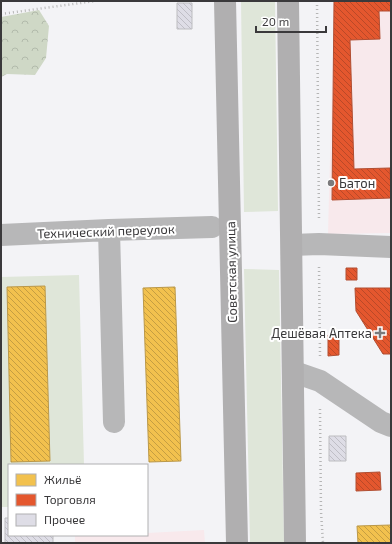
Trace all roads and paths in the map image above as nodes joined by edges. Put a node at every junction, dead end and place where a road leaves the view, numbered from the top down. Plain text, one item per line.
1 (95, 1) edge
2 (225, 1) edge
3 (288, 1) edge
4 (317, 1) edge
5 (1, 14) edge
6 (212, 227) dead end
7 (109, 230) junction
8 (1, 235) edge
9 (318, 244) junction
10 (292, 245) junction
11 (391, 247) edge
12 (294, 372) junction
13 (320, 381) junction
14 (114, 422) dead end
15 (391, 426) edge
16 (237, 543) edge
17 (295, 543) edge
18 (323, 543) edge

1 - 5 path
2 - 16 main road, Советская улица
3 - 10 main road
4 - 9 path
6 - 7 street, Технический переулок
7 - 8 street, Технический переулок
7 - 14 street
9 - 10 street
9 - 11 street
9 - 13 path
10 - 12 main road
12 - 13 street
12 - 17 main road
13 - 15 street
13 - 18 path

